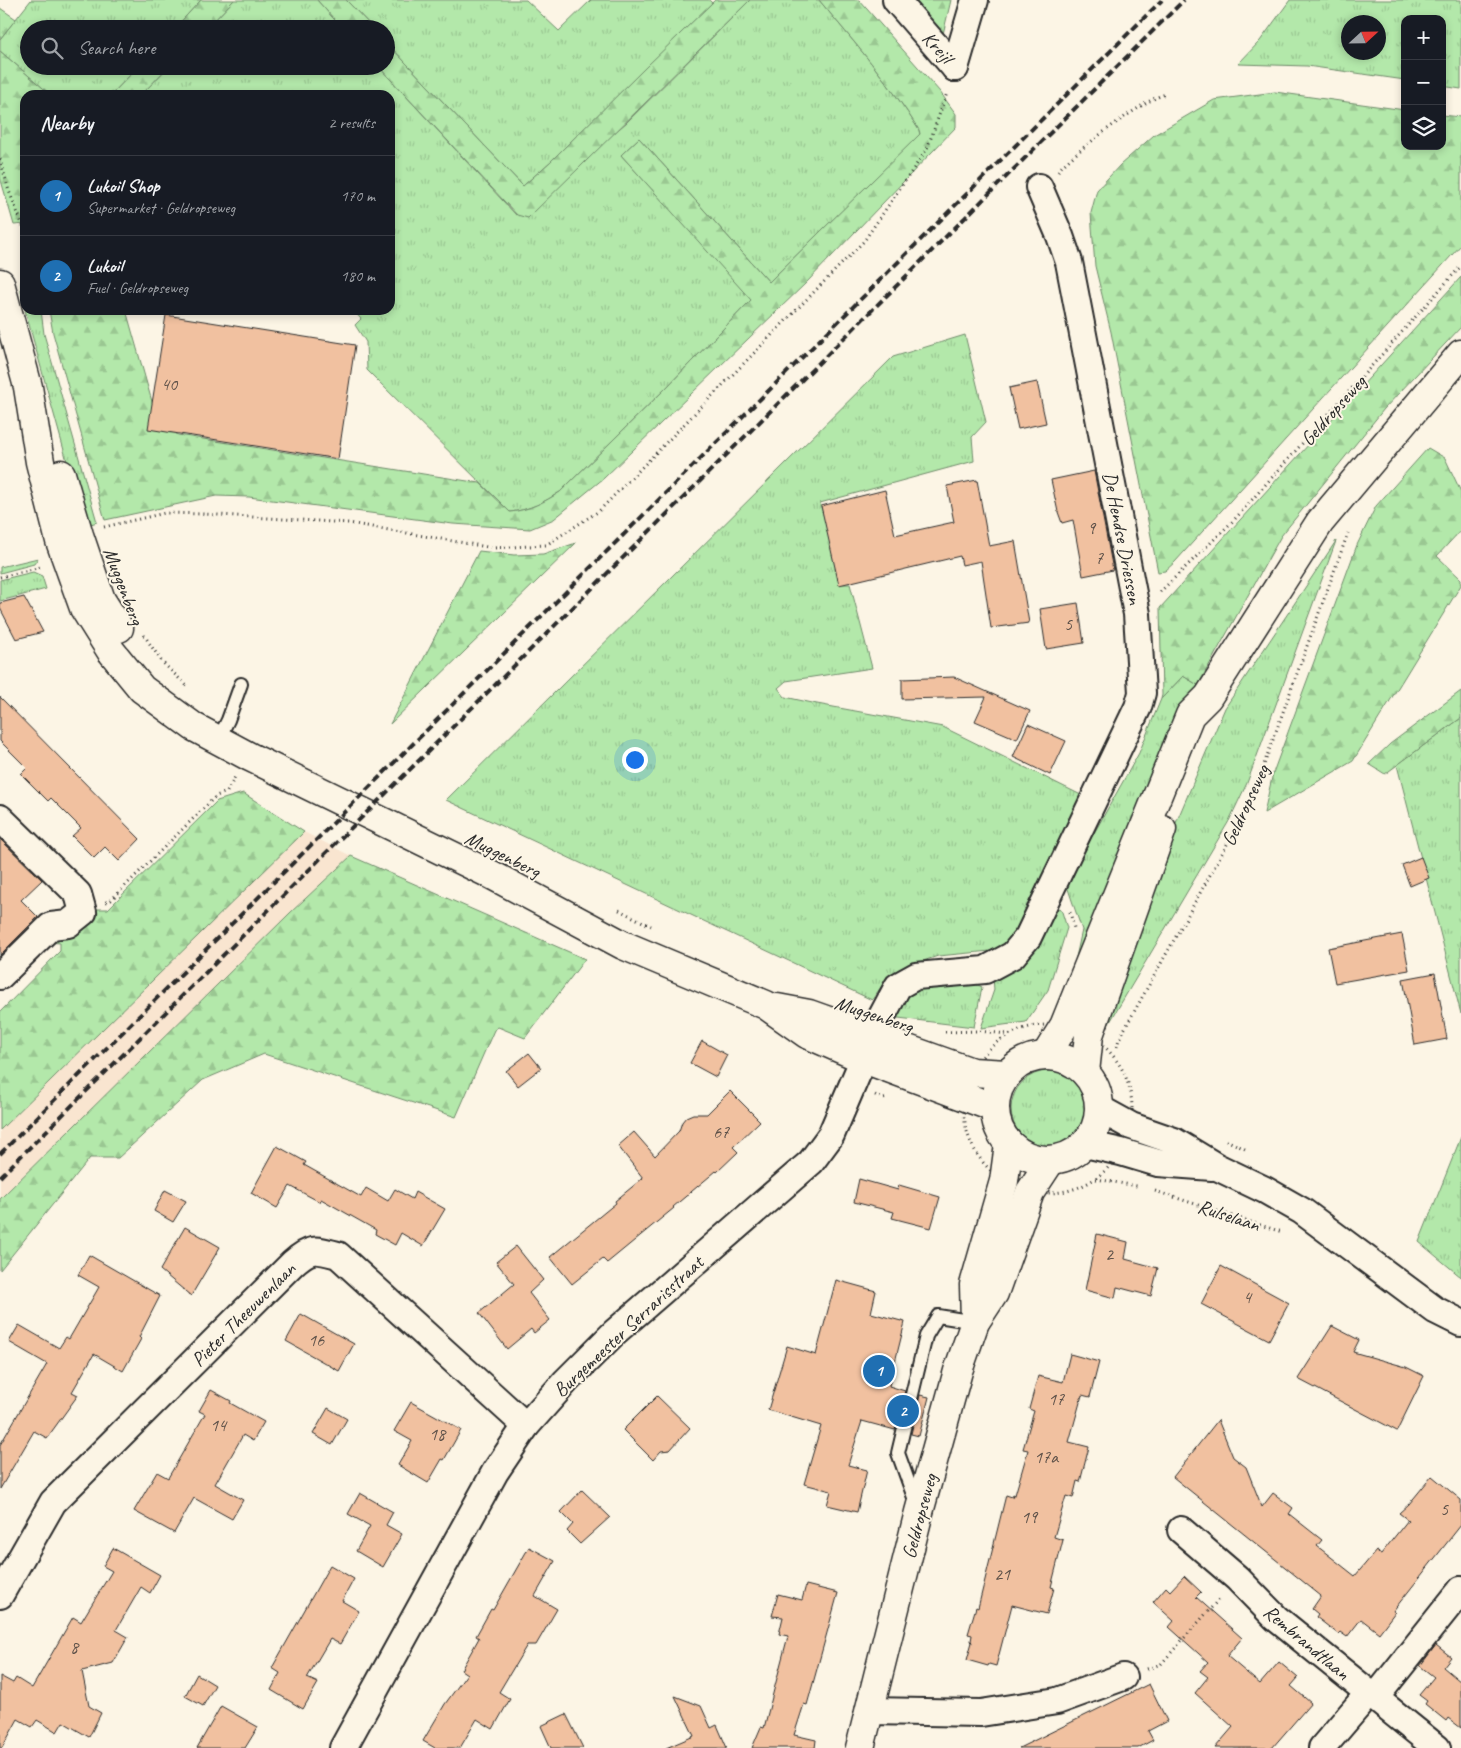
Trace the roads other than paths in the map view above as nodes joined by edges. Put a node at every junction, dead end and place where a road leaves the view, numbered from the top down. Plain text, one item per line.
1 (896, 0) edge
2 (975, 0) edge
3 (1040, 191) road end
4 (0, 283) edge
5 (1461, 354) edge
6 (241, 684) dead end
7 (1208, 697) junction
8 (218, 740) junction
9 (0, 818) edge
10 (0, 976) edge
11 (869, 1048) junction
12 (1046, 1055) junction
13 (1085, 1072) junction
14 (1007, 1074) junction
15 (995, 1108) junction
16 (1100, 1109) junction
17 (1009, 1144) junction
18 (1085, 1144) junction
19 (1051, 1160) junction
20 (1217, 1167) junction
21 (975, 1322) junction
22 (1461, 1323) edge
23 (526, 1426) junction
24 (919, 1512) junction
25 (1181, 1530) dead end
26 (1461, 1590) edge
27 (0, 1595) edge
28 (1123, 1677) road end
29 (1372, 1696) junction
30 (869, 1711) junction
31 (343, 1748) edge
32 (860, 1748) edge
33 (1322, 1748) edge
34 (1437, 1748) edge

1 - 2 street, Kreijl
3 - 11 street, De Hendse Driessen
4 - 8 main road, Muggenberg
5 - 7 main road
6 - 8 lane
7 - 12 main road
7 - 13 main road
8 - 11 main road, Muggenberg
9 - 10 street
11 - 14 main road, Muggenberg
11 - 15 main road, Muggenberg
11 - 23 street, Burgemeester Serrarisstraat
12 - 13 main road
12 - 14 main road
13 - 16 main road
14 - 15 main road
15 - 17 main road
16 - 18 main road
16 - 20 street, Rulselaan
17 - 19 main road
17 - 21 main road, Geldropseweg
18 - 19 main road
18 - 20 street, Rulselaan
19 - 21 main road, Geldropseweg
20 - 22 street, Rulselaan
21 - 24 main road, Geldropseweg
21 - 24 lane
23 - 27 street, Pieter Theeuwenlaan
23 - 31 street, Burgemeester Serrarisstraat
24 - 30 main road, Geldropseweg
25 - 29 street, Rembrandtlaan
26 - 29 street
28 - 30 street
29 - 33 street
29 - 34 street, Rembrandtlaan
30 - 32 main road, Geldropseweg

